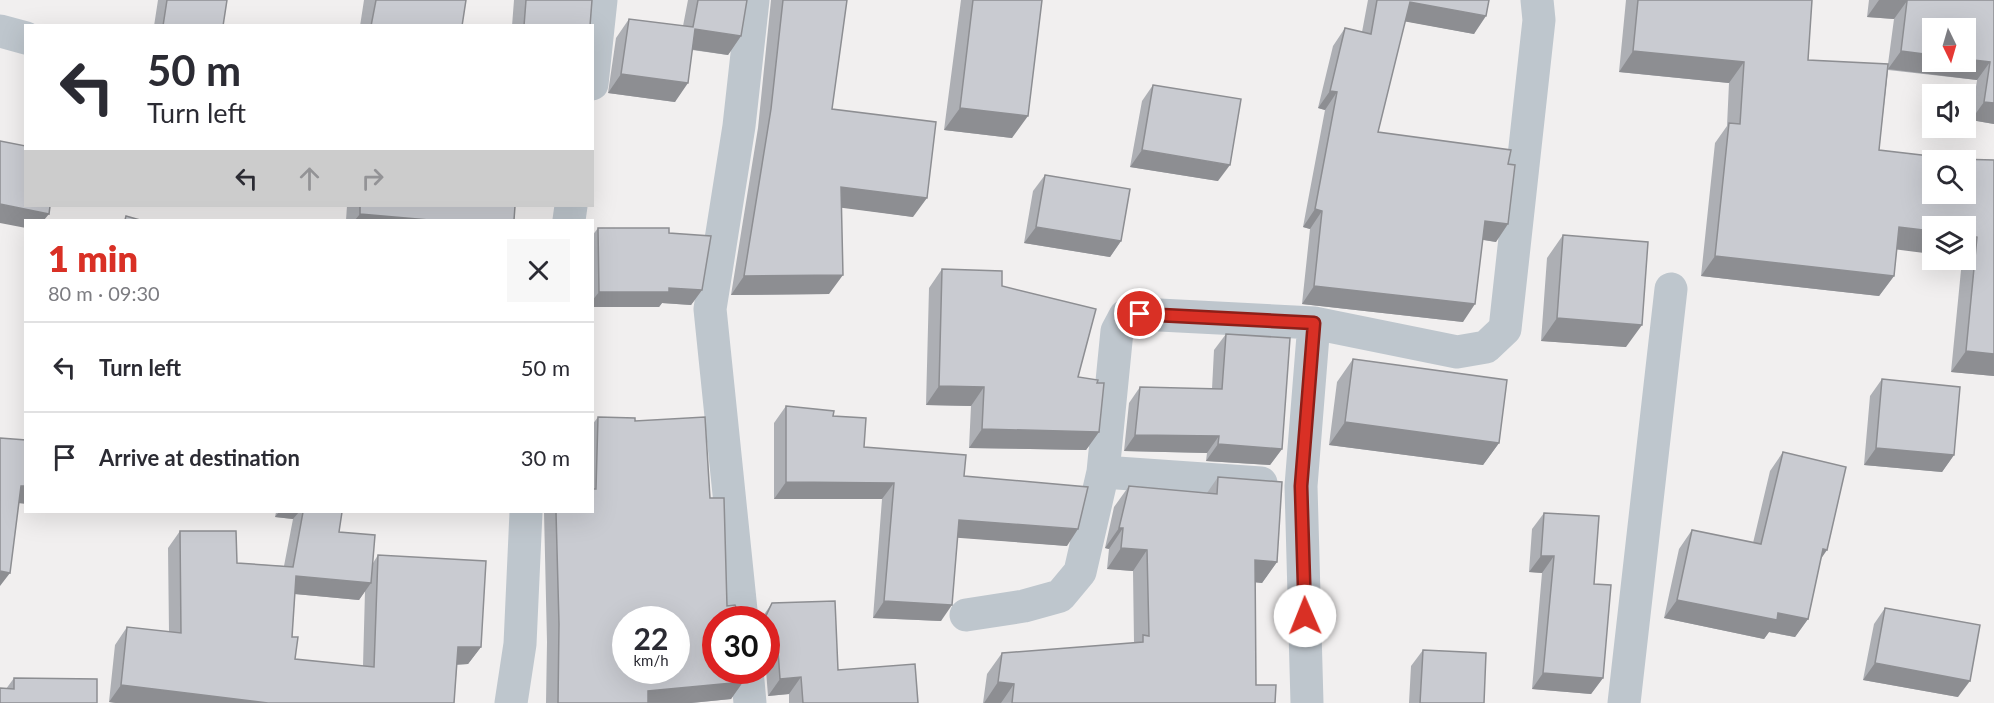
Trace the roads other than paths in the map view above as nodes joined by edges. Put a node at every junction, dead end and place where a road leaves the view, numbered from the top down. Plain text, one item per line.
1 (601, 0) edge
2 (753, 0) edge
3 (1537, 0) edge
4 (0, 31) edge
5 (24, 37) edge
6 (594, 65) edge
7 (1671, 289) dead end
8 (1314, 323) junction
9 (1103, 472) junction
10 (1301, 486) junction
11 (526, 513) edge
12 (741, 606) edge
13 (966, 615) dead end
14 (748, 684) edge
15 (511, 703) edge
16 (750, 703) edge
17 (1307, 703) edge
18 (1624, 703) edge

1 - 6 street
2 - 12 street
3 - 8 street
4 - 5 street
7 - 18 street
8 - 9 street
8 - 10 street
9 - 10 street
9 - 13 street
10 - 17 street
11 - 15 street
14 - 16 street

